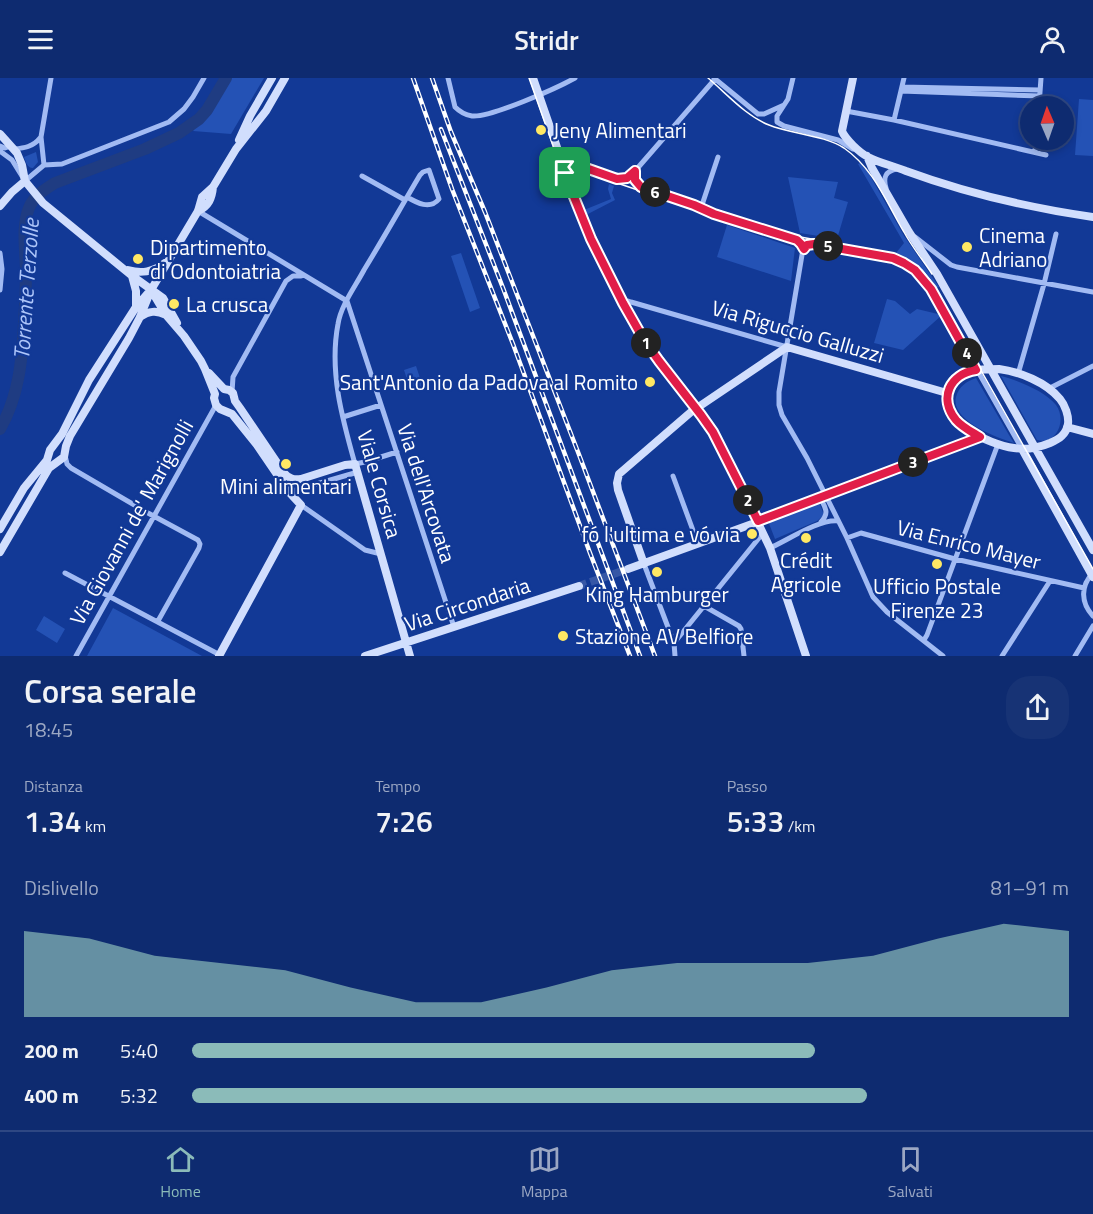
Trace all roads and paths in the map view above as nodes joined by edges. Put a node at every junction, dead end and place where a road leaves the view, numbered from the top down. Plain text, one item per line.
1 (51, 78) edge
2 (204, 78) edge
3 (272, 78) edge
4 (285, 78) edge
5 (448, 78) edge
6 (533, 78) edge
7 (575, 78) edge
8 (715, 78) edge
9 (793, 78) edge
10 (853, 78) edge
11 (904, 78) edge
12 (1041, 78) edge
13 (901, 89) junction
14 (1040, 93) junction
15 (539, 94) junction
16 (1040, 96) edge
17 (786, 105) junction
18 (846, 111) junction
19 (894, 120) junction
20 (842, 128) junction
21 (0, 134) edge
22 (830, 138) junction
23 (41, 139) junction
24 (0, 146) edge
25 (12, 147) junction
26 (236, 149) junction
27 (1, 152) edge
28 (1035, 152) joint
29 (1047, 155) dead end
30 (866, 156) junction
31 (561, 157) junction
32 (718, 157) dead end
33 (44, 165) junction
34 (900, 169) junction
35 (635, 171) junction
36 (362, 176) dead end
37 (25, 181) junction
38 (887, 193) junction
39 (406, 199) junction
40 (0, 206) edge
41 (702, 208) junction
42 (198, 212) junction
43 (1093, 217) edge
44 (909, 232) junction
45 (1056, 234) dead end
46 (804, 249) junction
47 (0, 253) edge
48 (168, 261) junction
49 (123, 268) junction
50 (131, 275) junction
51 (307, 277) junction
52 (1044, 284) junction
53 (0, 290) edge
54 (151, 290) junction
55 (1093, 292) edge
56 (346, 301) junction
57 (625, 307) junction
58 (136, 308) junction
59 (166, 315) junction
60 (140, 317) junction
61 (339, 319) junction
62 (354, 322) junction
63 (184, 336) junction
64 (787, 347) junction
65 (1093, 366) edge
66 (205, 369) junction
67 (991, 369) junction
68 (976, 370) junction
69 (1018, 374) junction
70 (1048, 388) junction
71 (228, 390) junction
72 (947, 393) junction
73 (215, 394) junction
74 (235, 401) junction
75 (216, 405) junction
76 (381, 405) junction
77 (696, 409) junction
78 (225, 410) junction
79 (343, 417) junction
80 (1067, 427) junction
81 (1093, 434) edge
82 (980, 437) junction
83 (998, 444) junction
84 (1036, 448) junction
85 (52, 449) junction
86 (1022, 449) junction
87 (65, 452) junction
88 (396, 452) junction
89 (59, 461) junction
90 (356, 468) junction
91 (673, 476) dead end
92 (294, 479) junction
93 (289, 492) junction
94 (822, 496) junction
95 (301, 505) junction
96 (154, 516) junction
97 (758, 521) junction
98 (838, 521) junction
99 (820, 524) junction
100 (0, 529) edge
101 (763, 532) junction
102 (847, 538) junction
103 (698, 544) junction
104 (770, 548) junction
105 (1093, 550) edge
106 (0, 552) edge
107 (381, 554) junction
108 (955, 559) junction
109 (644, 564) junction
110 (628, 569) tunnel mouth
111 (65, 573) dead end
112 (1093, 575) edge
113 (1050, 581) junction
114 (579, 586) tunnel mouth
115 (1084, 588) junction
116 (110, 596) junction
117 (704, 606) junction
118 (1093, 616) edge
119 (158, 621) junction
120 (1093, 626) edge
121 (454, 627) junction
122 (924, 640) junction
123 (406, 643) junction
124 (674, 643) junction
125 (219, 655) edge
126 (76, 656) edge
127 (365, 656) edge
128 (410, 656) edge
129 (675, 656) edge
130 (744, 656) edge
131 (806, 656) edge
132 (943, 656) edge
133 (1002, 656) edge
134 (1075, 656) edge

1 - 23 street
2 - 33 street
3 - 26 street
4 - 26 street
5 - 15 street
6 - 15 street
7 - 15 street
8 - 17 street
8 - 35 street
9 - 17 street
10 - 18 street
11 - 13 street
12 - 14 street
13 - 14 street
13 - 19 street
14 - 16 street
15 - 31 street
17 - 22 street
18 - 19 street
18 - 20 street
19 - 28 street
20 - 22 street
20 - 30 street
21 - 25 street
22 - 30 street
23 - 25 street
23 - 33 street
24 - 25 street
25 - 37 street
26 - 42 street
27 - 37 street
28 - 29 street
30 - 34 street
30 - 38 street
31 - 35 street
31 - 57 street
32 - 41 street
33 - 37 street
34 - 38 street
34 - 43 street
35 - 41 street
36 - 39 street, Viale Corsica
37 - 40 street
37 - 49 street
38 - 44 street
39 - 39 street, Viale Corsica
39 - 56 street, Viale Corsica
41 - 46 street
42 - 48 street
42 - 51 street
44 - 52 street
44 - 67 street
45 - 52 street
46 - 64 street
46 - 68 street
47 - 53 street
48 - 49 street
48 - 54 street
49 - 50 street
50 - 54 street
50 - 58 street
51 - 56 street
51 - 71 street
52 - 55 street
52 - 69 street
54 - 58 street
54 - 59 street
54 - 60 street
54 - 63 street
56 - 61 street, Viale Corsica
56 - 62 street, Via dell'Arcovata
57 - 64 street, Via Riguccio Galluzzi
57 - 77 street
58 - 85 street
59 - 60 street
59 - 63 street
60 - 87 street
61 - 62 street
61 - 79 street, Viale Corsica
62 - 76 street, Via dell'Arcovata
63 - 66 street
64 - 72 street, Via Riguccio Galluzzi
64 - 77 street
64 - 94 street
65 - 70 street
66 - 71 street
66 - 73 street
67 - 68 street
67 - 69 street
67 - 84 street
68 - 72 street
68 - 86 street
69 - 70 street
70 - 80 street
71 - 73 street
71 - 74 street
72 - 82 street
73 - 75 street
74 - 78 street
74 - 92 street
75 - 78 street
75 - 96 street, Via Giovanni de' Marignolli
76 - 79 street
76 - 88 street, Via dell'Arcovata
77 - 97 street
77 - 109 street
78 - 93 street
79 - 90 street, Viale Corsica
80 - 81 street
80 - 84 street
82 - 83 street
82 - 94 street
83 - 86 street
83 - 108 street
84 - 86 street
84 - 105 street
85 - 87 street
85 - 89 street
85 - 100 street
86 - 112 street
87 - 89 street
87 - 96 street
88 - 90 street
88 - 121 street, Via dell'Arcovata
89 - 106 street
90 - 92 street
90 - 93 street
90 - 107 street, Viale Corsica
91 - 103 street
92 - 93 street
93 - 95 street
94 - 97 street
94 - 98 street
94 - 99 street
95 - 107 street
95 - 125 street
96 - 116 street, Via Giovanni de' Marignolli
96 - 119 street
97 - 101 street
97 - 103 street
98 - 99 street
98 - 102 street
99 - 104 street
101 - 104 street
101 - 117 street
102 - 108 street, Via Enrico Mayer
102 - 122 street
103 - 109 street
104 - 131 street
107 - 123 street, Viale Corsica
108 - 113 street, Via Enrico Mayer
108 - 122 street
109 - 110 street
109 - 124 street
111 - 116 street
112 - 115 street
113 - 115 street, Via Enrico Mayer
113 - 133 street
114 - 121 street, Via Circondaria
115 - 118 street
116 - 119 street
116 - 126 street, Via Giovanni de' Marignolli
117 - 124 street
117 - 130 street
119 - 125 street
120 - 134 street
121 - 123 street, Via Circondaria
122 - 132 street
123 - 127 street, Via Circondaria
123 - 128 street, Viale Corsica
124 - 129 street

